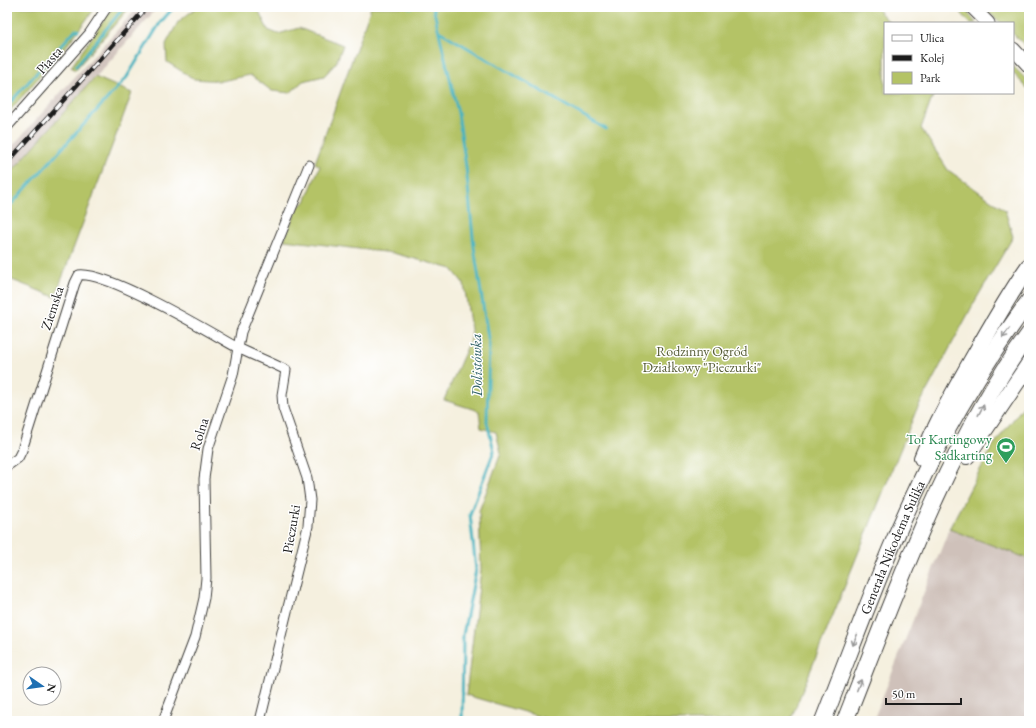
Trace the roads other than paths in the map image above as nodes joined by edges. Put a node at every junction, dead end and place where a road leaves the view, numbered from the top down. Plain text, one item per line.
1 (107, 7) edge
2 (972, 7) edge
3 (987, 22) edge
4 (1014, 50) edge
5 (1029, 66) edge
6 (7, 127) edge
7 (309, 165) dead end
8 (1029, 266) edge
9 (1029, 301) edge
10 (1029, 334) edge
11 (238, 347) junction
12 (1029, 364) edge
13 (7, 466) edge
14 (910, 559) junction
15 (875, 591) junction
16 (163, 721) edge
17 (260, 721) edge
18 (823, 721) edge
19 (844, 721) edge

1 - 6 street, Piasta
2 - 3 main road
4 - 5 main road
7 - 11 street, Rolna
8 - 15 highway
9 -> 15 highway, Generała Nikodema Sulika
14 -> 10 highway, Generała Nikodema Sulika
11 - 13 street, Ziemska
11 - 16 street, Rolna
11 - 17 street, Pieczurki
12 - 14 highway
19 -> 14 highway, Generała Nikodema Sulika
15 -> 18 highway, Generała Nikodema Sulika

